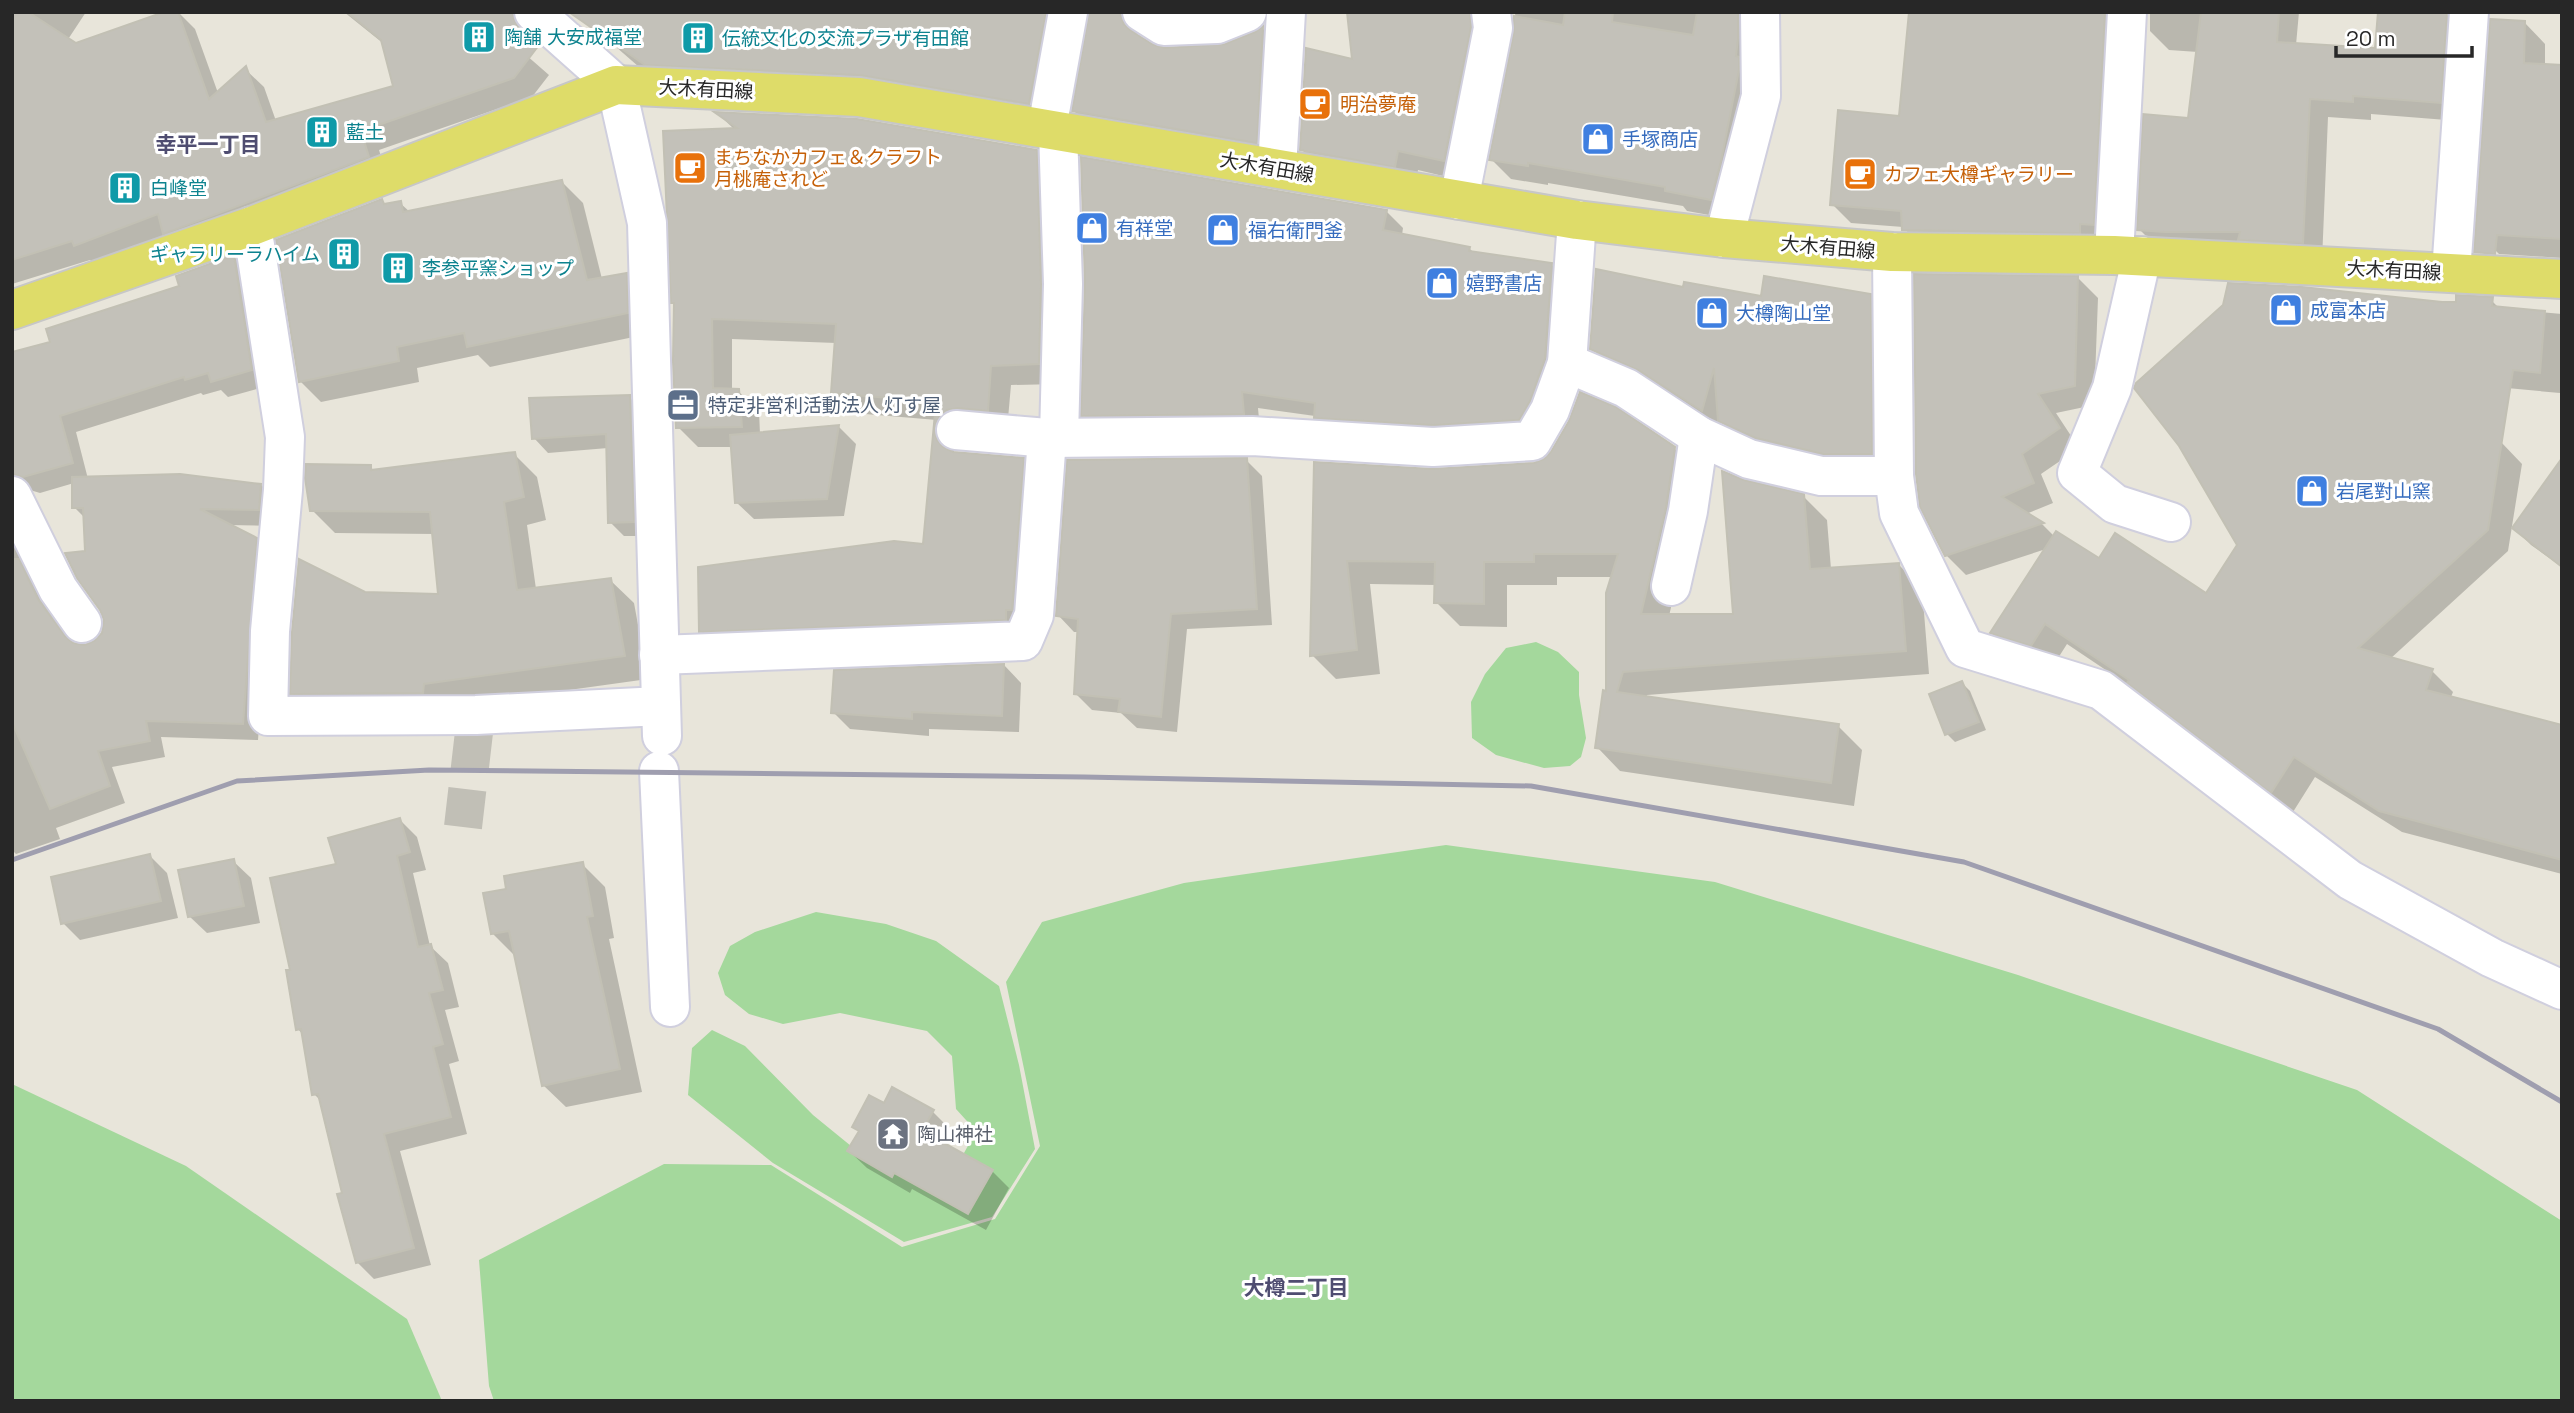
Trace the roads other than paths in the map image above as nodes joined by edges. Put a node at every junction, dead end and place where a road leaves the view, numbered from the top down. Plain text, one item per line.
1 (534, 12) edge
2 (1068, 12) edge
3 (1142, 12) edge
4 (1286, 12) edge
5 (1491, 12) edge
6 (1760, 12) edge
7 (2127, 12) edge
8 (2469, 12) edge
9 (1226, 16) edge
10 (616, 85) junction
11 (1052, 129) junction
12 (1277, 169) junction
13 (1458, 200) junction
14 (1577, 220) junction
15 (251, 226) junction
16 (1724, 238) junction
17 (1892, 252) junction
18 (2128, 255) junction
19 (2451, 273) junction
20 (2562, 279) edge
21 (12, 310) edge
22 (1567, 363) junction
23 (956, 430) dead end
24 (1699, 436) junction
25 (1053, 437) junction
26 (1894, 475) junction
27 (12, 496) edge
28 (2171, 522) dead end
29 (1671, 586) dead end
30 (82, 623) dead end
31 (659, 654) junction
32 (660, 738) junction
33 (2562, 990) edge
34 (670, 1007) dead end

1 - 10 street
2 - 11 street
3 - 9 street
4 - 12 street
5 - 13 street
6 - 16 street
7 - 18 street
8 - 19 street
10 - 11 main road, 大木有田線
10 - 15 main road, 大木有田線
10 - 31 street
11 - 12 main road, 大木有田線
11 - 25 street
12 - 13 main road, 大木有田線
13 - 14 main road, 大木有田線
14 - 16 main road, 大木有田線
14 - 22 street
15 - 21 main road, 大木有田線
15 - 32 street
16 - 17 main road, 大木有田線
17 - 18 main road, 大木有田線
17 - 26 street
18 - 19 main road, 大木有田線
18 - 28 street
19 - 20 main road, 大木有田線
22 - 24 street
22 - 25 street
23 - 25 street
24 - 26 street
24 - 29 street
25 - 31 street
26 - 33 street
27 - 30 street
31 - 32 street
32 - 34 street

